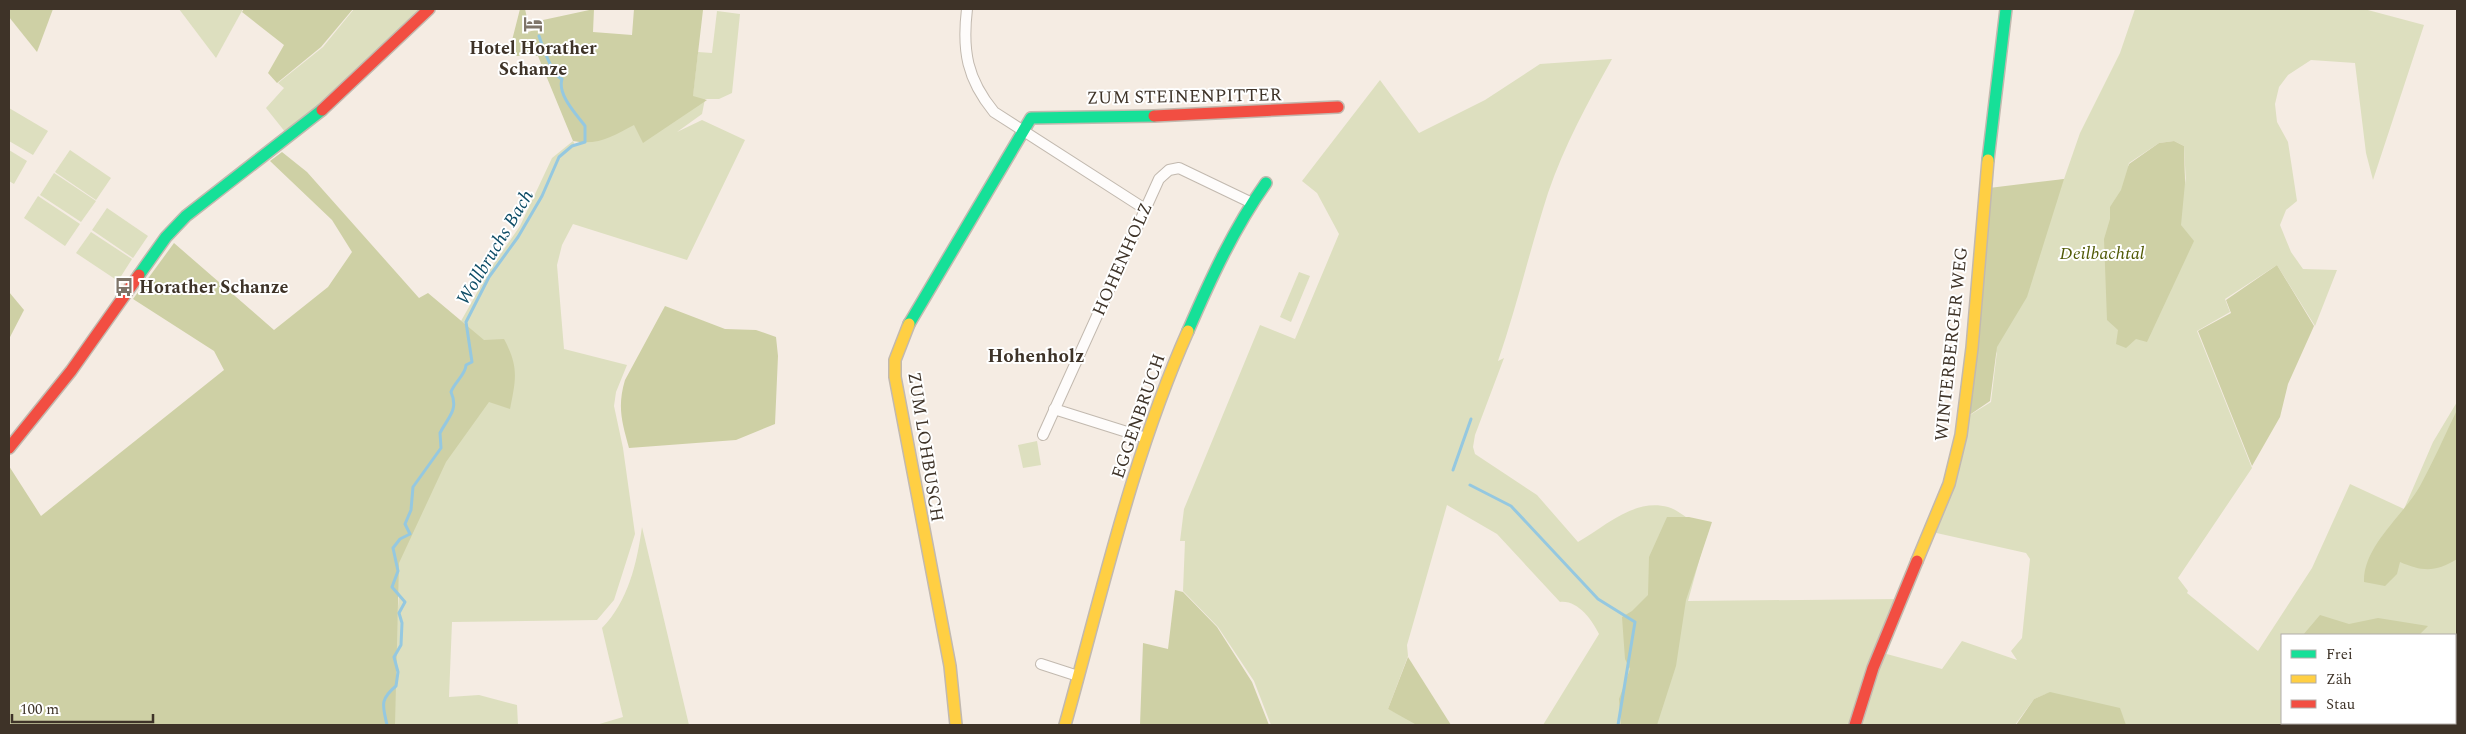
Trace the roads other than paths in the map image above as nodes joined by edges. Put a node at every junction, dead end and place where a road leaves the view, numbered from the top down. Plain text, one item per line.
1 (429, 9) edge
2 (967, 9) edge
3 (2006, 9) edge
4 (1338, 107) dead end
5 (1031, 118) joint
6 (1023, 131) junction
7 (1266, 183) dead end
8 (1252, 203) junction
9 (1145, 209) junction
10 (1054, 409) junction
11 (1043, 435) dead end
12 (1146, 438) junction
13 (9, 448) edge
14 (1041, 664) dead end
15 (1078, 676) junction
16 (956, 725) edge
17 (1065, 725) edge
18 (1856, 725) edge

1 - 13 street
2 - 6 street
3 - 18 street, WINTERBERGER WEG
4 - 5 street, ZUM STEINENPITTER
5 - 6 street, ZUM LOHBUSCH
6 - 9 street
6 - 16 street, ZUM LOHBUSCH
7 - 8 street, EGGENBRUCH
8 - 9 street, HOHENHOLZ
8 - 12 street, EGGENBRUCH
9 - 10 street, HOHENHOLZ
10 - 11 street, HOHENHOLZ
10 - 12 street
12 - 15 street, EGGENBRUCH
14 - 15 street
15 - 17 street, EGGENBRUCH

